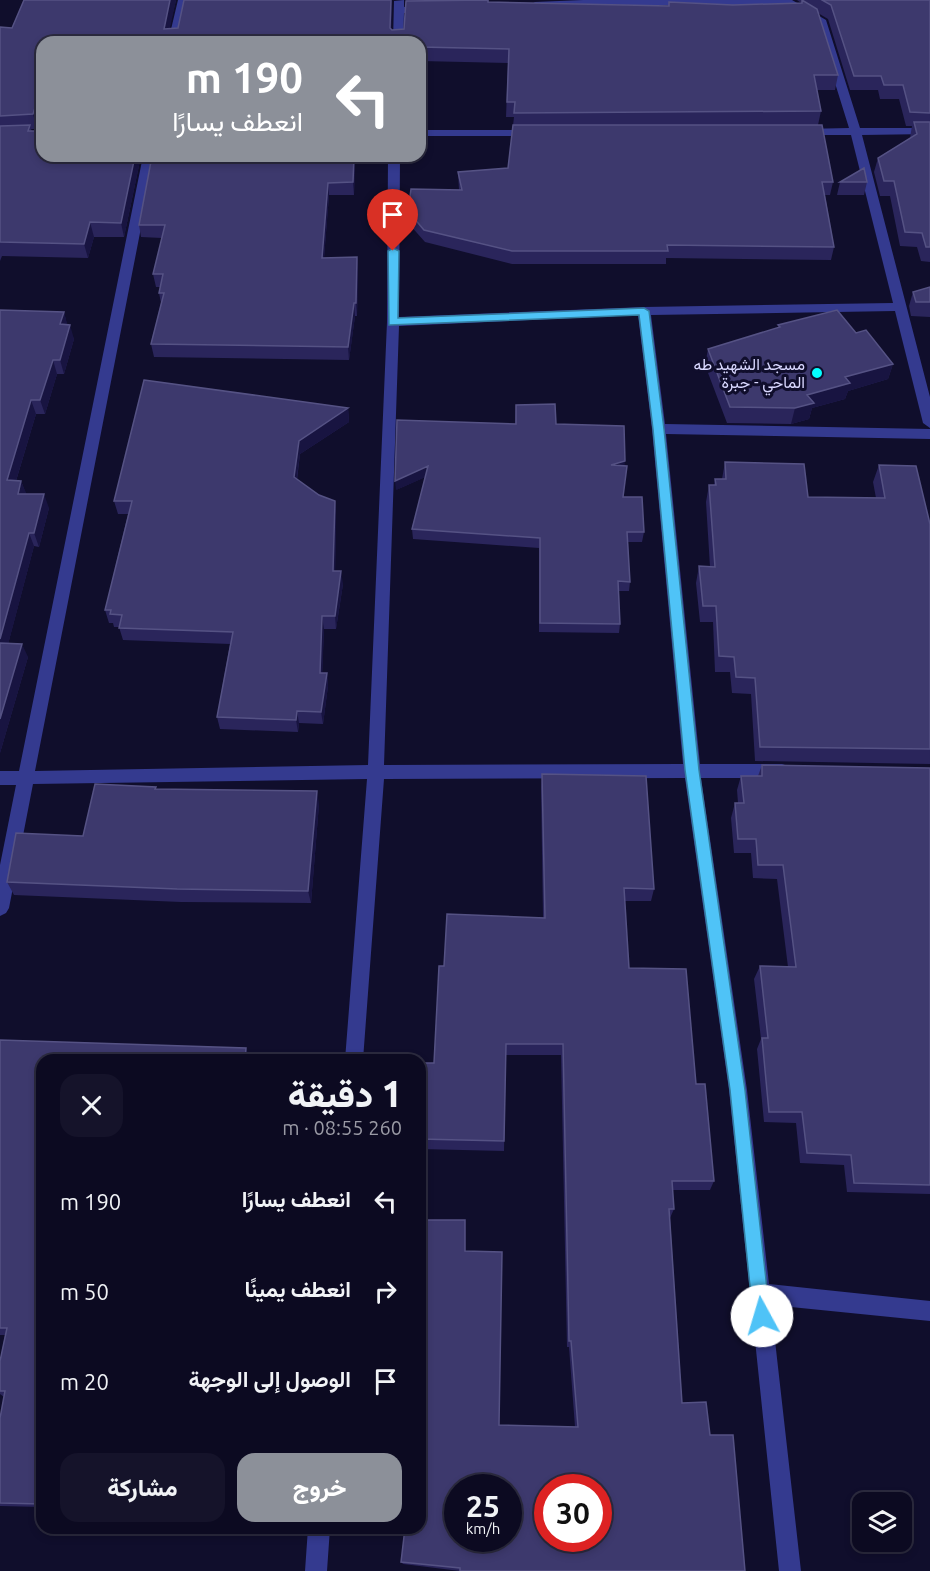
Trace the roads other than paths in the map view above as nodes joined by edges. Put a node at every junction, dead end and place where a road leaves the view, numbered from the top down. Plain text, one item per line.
1 (183, 0) edge
2 (611, 1) edge
3 (792, 2) edge
4 (399, 5) edge
5 (529, 5) edge
6 (434, 8) edge
7 (175, 36) edge
8 (398, 36) edge
9 (930, 131) edge
10 (785, 132) edge
11 (856, 132) junction
12 (426, 133) edge
13 (550, 133) edge
14 (148, 162) edge
15 (394, 162) edge
16 (901, 307) junction
17 (644, 311) junction
18 (393, 322) junction
19 (930, 423) edge
20 (659, 429) junction
21 (930, 434) edge
22 (692, 770) junction
23 (799, 771) edge
24 (376, 772) junction
25 (0, 778) edge
26 (27, 779) junction
27 (0, 908) edge
28 (354, 1054) edge
29 (759, 1293) junction
30 (930, 1311) edge
31 (319, 1534) edge
32 (316, 1571) edge
33 (790, 1571) edge

1 - 7 street
2 - 3 street
2 - 5 street
3 - 11 street
4 - 6 street
4 - 8 street
9 - 11 street
10 - 11 street
11 - 16 street
12 - 13 street
14 - 26 street
15 - 18 street
16 - 17 street
16 - 19 street
17 - 18 street
17 - 20 street
18 - 24 street
20 - 21 street
20 - 22 street
22 - 23 street
22 - 24 street
22 - 29 street
24 - 26 street
24 - 28 street
25 - 26 street
26 - 27 street
29 - 30 street
29 - 33 street
31 - 32 street

